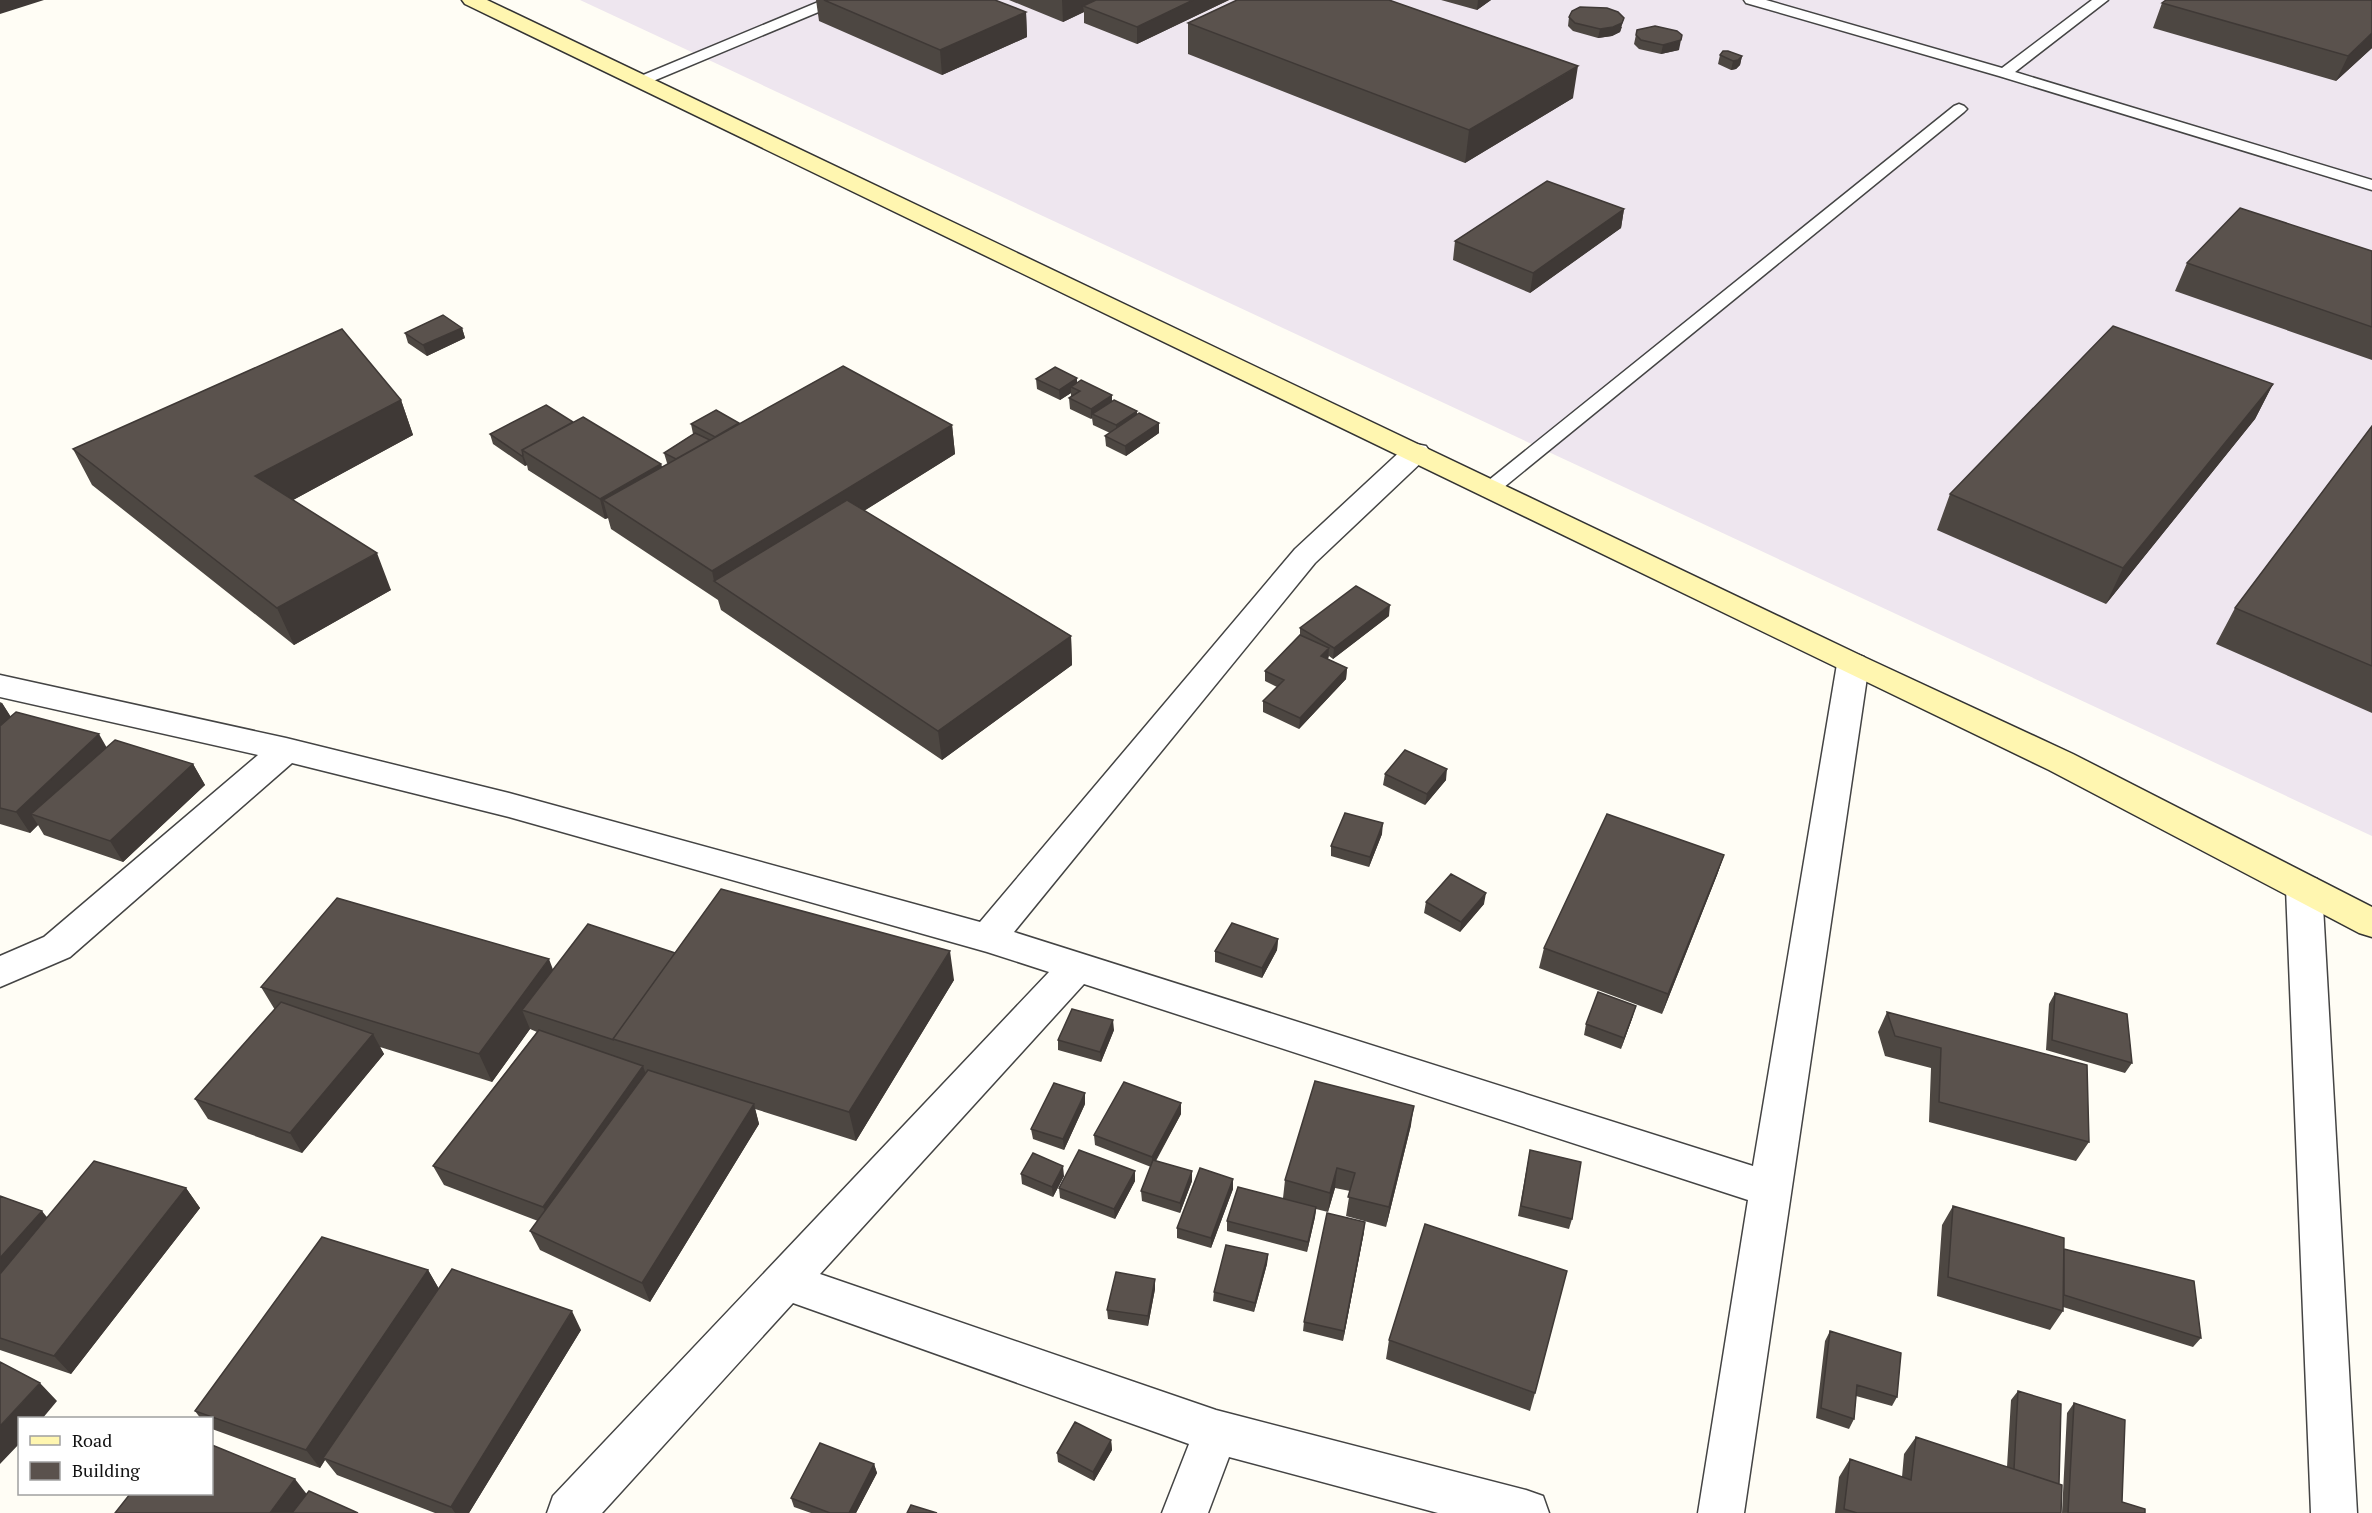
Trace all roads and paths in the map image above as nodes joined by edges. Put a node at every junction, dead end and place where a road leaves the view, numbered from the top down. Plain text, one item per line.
1 (472, 0) edge
2 (835, 0) edge
3 (1751, 0) edge
4 (2101, 0) edge
5 (2004, 73) junction
6 (641, 81) junction
7 (1959, 109) dead end
8 (2372, 185) edge
9 (1416, 452) junction
10 (1491, 488) junction
11 (1853, 664) junction
12 (0, 686) edge
13 (286, 750) junction
14 (2304, 888) junction
15 (2372, 923) edge
16 (988, 938) junction
17 (1077, 967) junction
18 (0, 972) edge
19 (1770, 1189) junction
20 (785, 1281) junction
21 (1216, 1432) junction
22 (570, 1513) edge
23 (1185, 1513) edge
24 (1527, 1513) edge
25 (1721, 1513) edge
26 (2334, 1513) edge

1 - 6 main road
2 - 6 lane
3 - 5 lane
4 - 5 lane
5 - 8 lane
6 - 9 main road
7 - 10 lane
9 - 10 main road
9 - 16 street
10 - 11 main road
11 - 14 main road
11 - 19 street
12 - 13 street
13 - 16 street
13 - 18 street
14 - 15 main road
14 - 26 street
16 - 17 street
17 - 19 street
17 - 20 street
19 - 25 street
20 - 21 street
20 - 22 street
21 - 23 street
21 - 24 street

